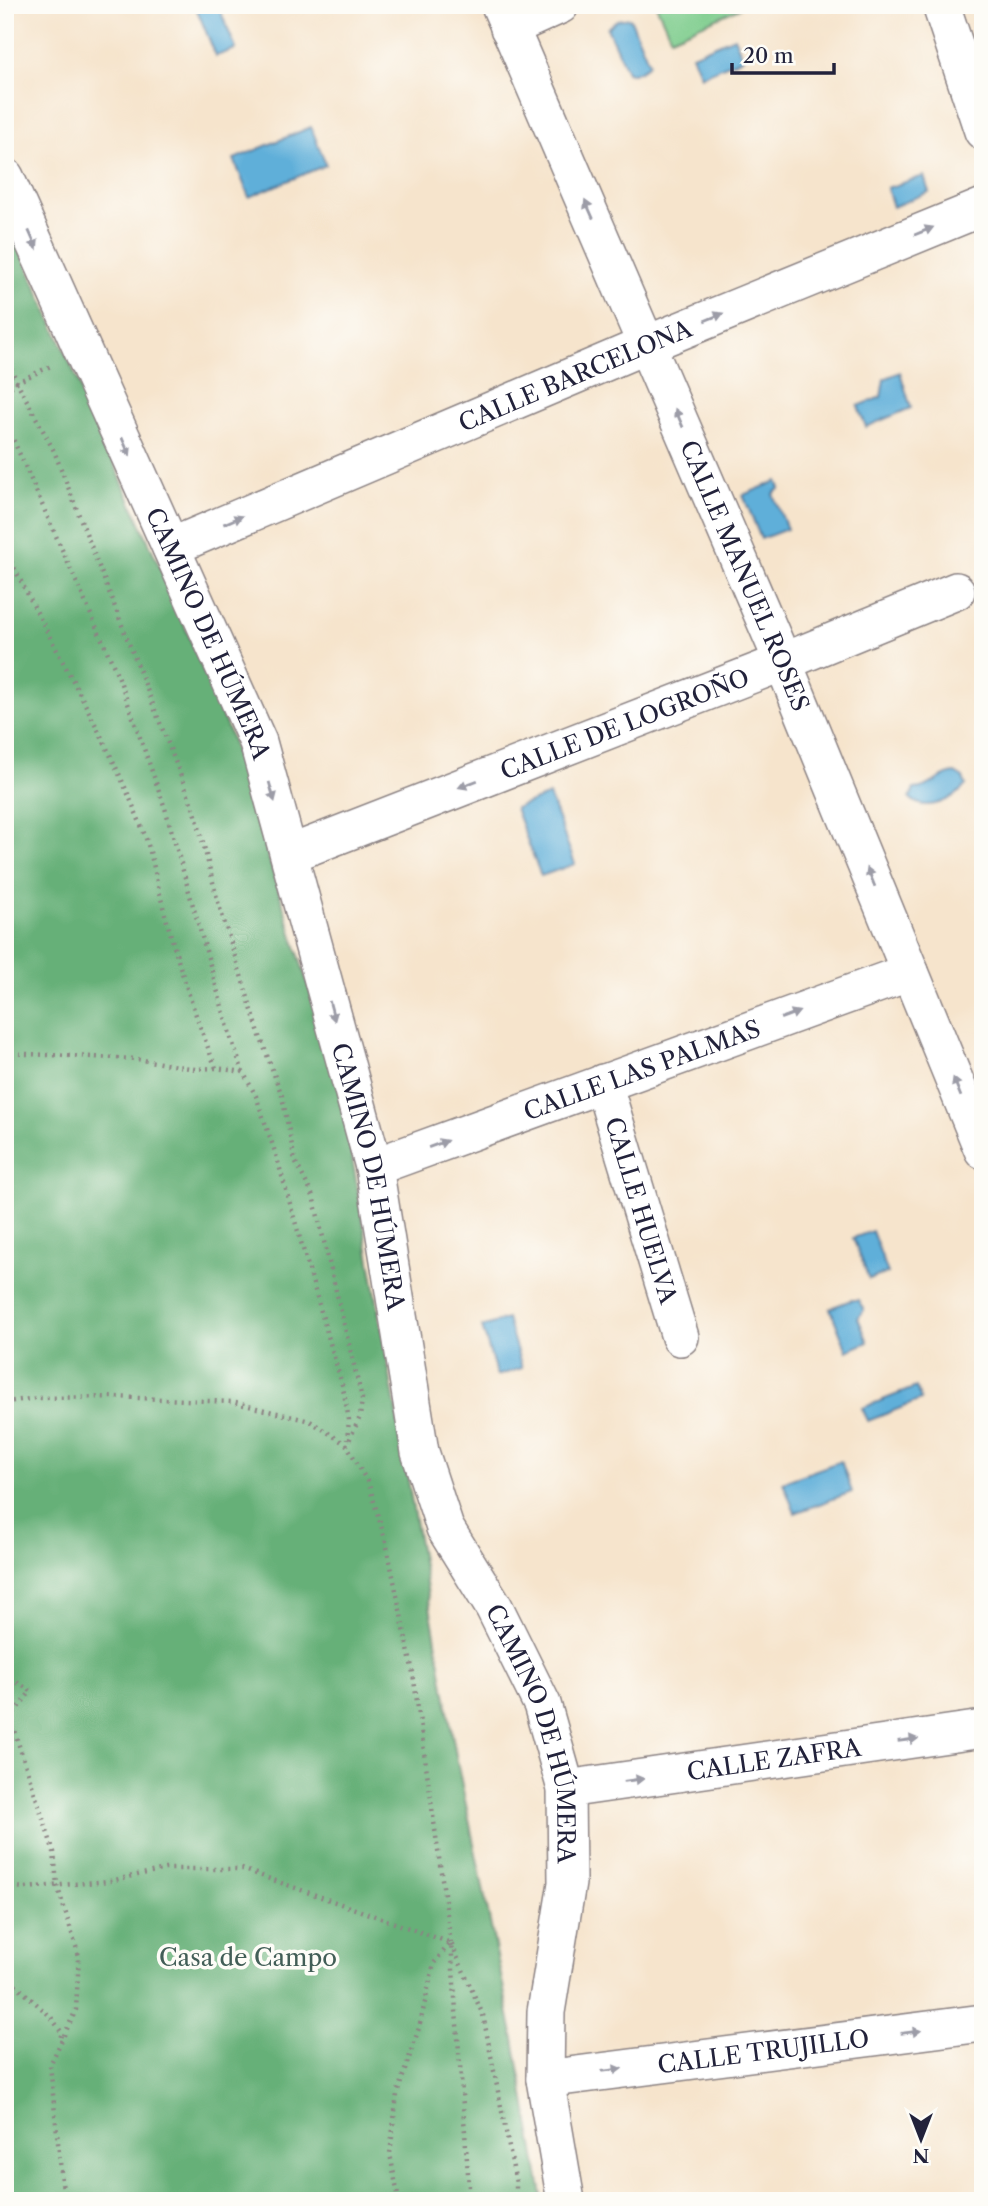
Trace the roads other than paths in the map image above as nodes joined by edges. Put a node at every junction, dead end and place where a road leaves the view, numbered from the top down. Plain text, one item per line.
1 (560, 5) edge
2 (940, 5) edge
3 (505, 16) edge
4 (971, 51) edge
5 (983, 131) edge
6 (5, 177) edge
7 (983, 207) edge
8 (648, 344) junction
9 (171, 547) junction
10 (956, 591) dead end
11 (783, 662) junction
12 (290, 854) junction
13 (910, 972) junction
14 (603, 1083) junction
15 (983, 1150) edge
16 (374, 1167) junction
17 (680, 1337) dead end
18 (983, 1729) edge
19 (566, 1789) junction
20 (983, 2023) edge
21 (545, 2079) junction
22 (566, 2201) edge

1 - 3 street
2 - 4 street
8 -> 3 street, CALLE MANUEL ROSES
4 - 5 street
6 -> 9 street, CAMINO DE HÚMERA
8 -> 7 street, CALLE BARCELONA
9 -> 8 street, CALLE BARCELONA
11 -> 8 street, CALLE MANUEL ROSES
9 -> 12 street, CAMINO DE HÚMERA
10 - 11 street, CALLE DE LOGROÑO
11 -> 12 street, CALLE DE LOGROÑO
13 -> 11 street, CALLE MANUEL ROSES
12 -> 16 street, CAMINO DE HÚMERA
14 -> 13 street, CALLE LAS PALMAS
15 -> 13 street, CALLE MANUEL ROSES
16 -> 14 street, CALLE LAS PALMAS
14 - 17 street, CALLE HUELVA
16 - 19 street, CAMINO DE HÚMERA
19 -> 18 street, CALLE ZAFRA
19 - 21 street, CAMINO DE HÚMERA
21 -> 20 street, CALLE TRUJILLO
21 - 22 street, CAMINO DE HÚMERA

